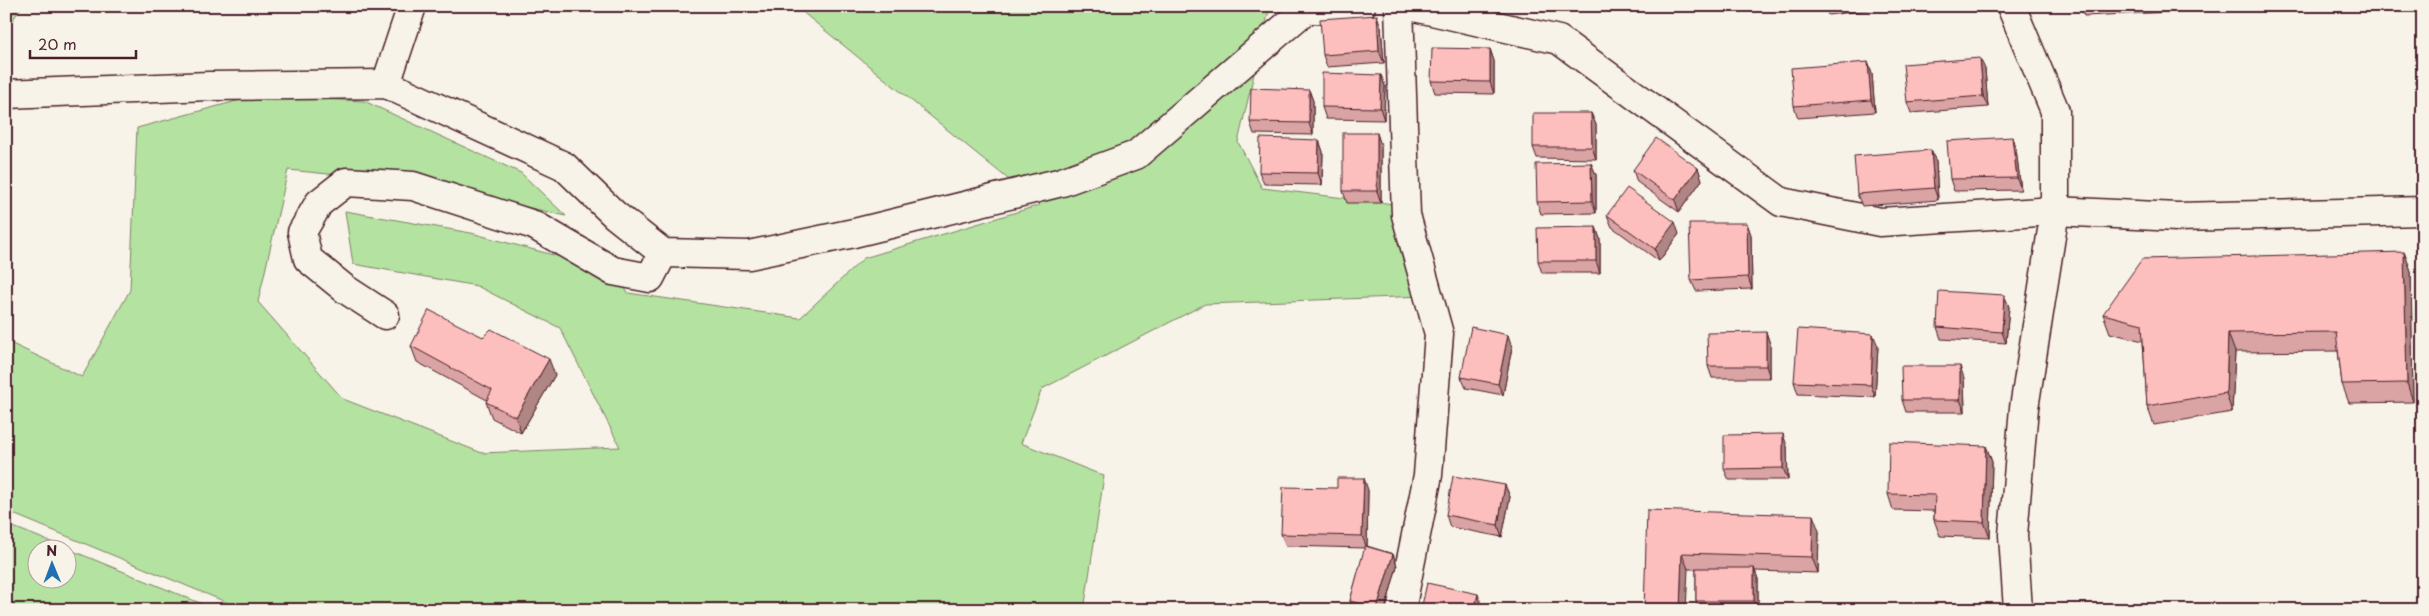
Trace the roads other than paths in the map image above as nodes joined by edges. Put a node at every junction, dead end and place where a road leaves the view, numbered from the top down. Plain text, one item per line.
1 (412, 6) edge
2 (1360, 6) edge
3 (1399, 6) edge
4 (1410, 6) edge
5 (2011, 6) edge
6 (386, 84) junction
7 (6, 94) edge
8 (2055, 211) junction
9 (2423, 211) edge
10 (663, 253) junction
11 (385, 315) dead end
12 (1401, 610) edge
13 (2018, 610) edge

1 - 6 street
2 - 10 street
3 - 12 street
4 - 8 street
5 - 8 street
6 - 7 street
6 - 10 street
8 - 9 street
8 - 13 street
10 - 11 street

